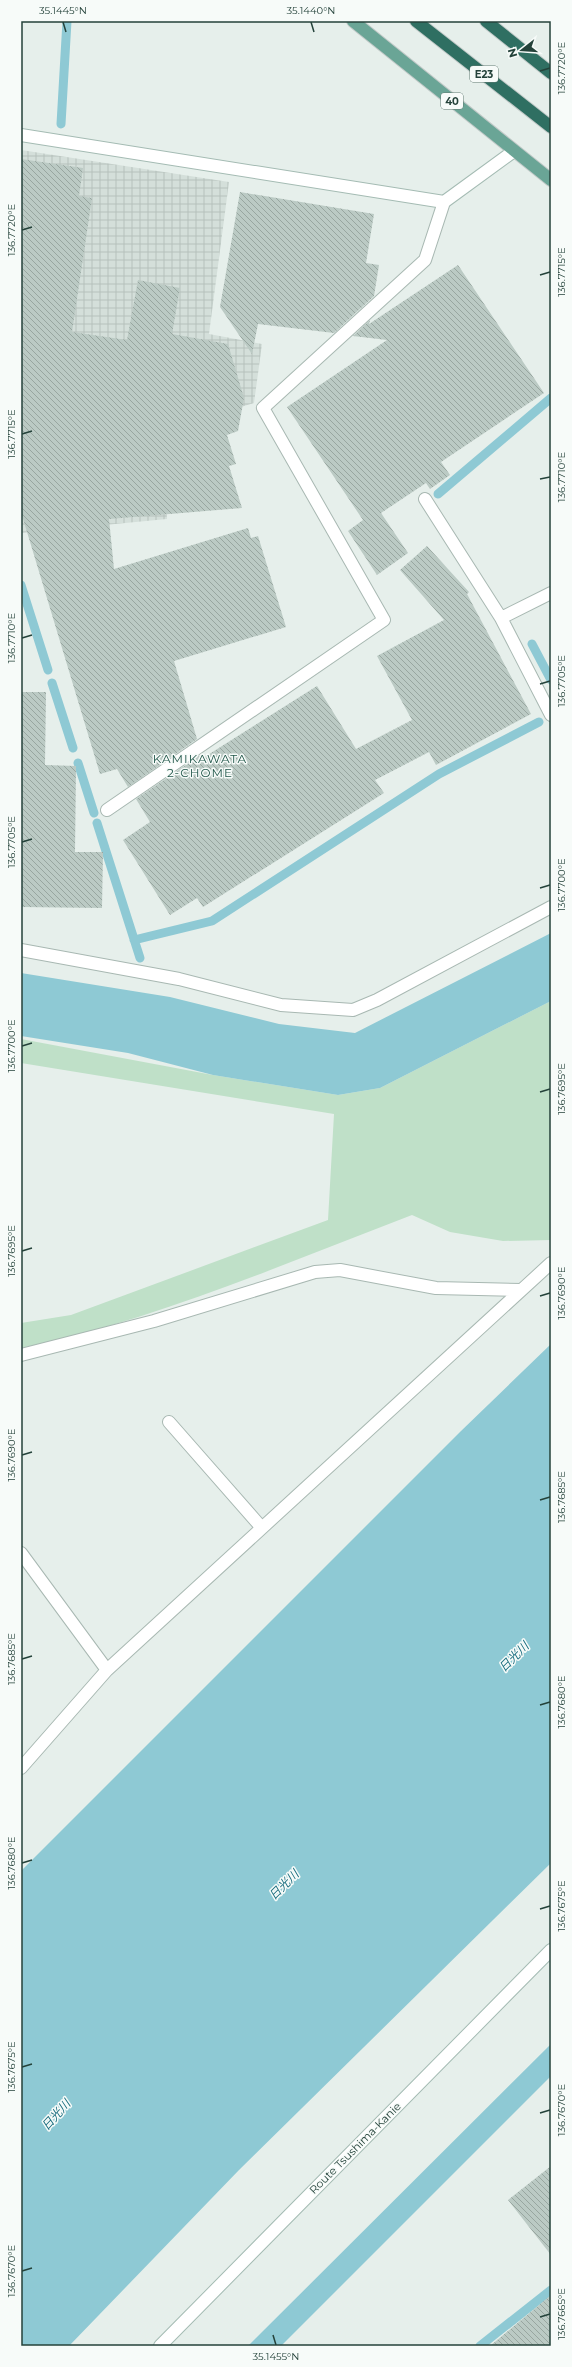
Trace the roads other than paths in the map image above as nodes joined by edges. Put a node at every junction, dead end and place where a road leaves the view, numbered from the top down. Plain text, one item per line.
1 (353, 21) edge
2 (416, 21) edge
3 (486, 21) edge
4 (551, 73) edge
5 (551, 128) edge
6 (21, 135) edge
7 (514, 151) junction
8 (551, 180) edge
9 (444, 202) junction
10 (424, 499) dead end
11 (551, 593) edge
12 (501, 618) junction
13 (551, 715) edge
14 (107, 810) dead end
15 (551, 908) edge
16 (21, 950) edge
17 (551, 1263) edge
18 (521, 1290) junction
19 (21, 1355) edge
20 (169, 1422) dead end
21 (262, 1528) junction
22 (21, 1553) edge
23 (107, 1670) junction
24 (21, 1768) edge
25 (551, 1950) edge
26 (160, 2346) edge

1 - 7 main road, 40
2 - 5 highway, E23
3 - 4 highway
6 - 9 street
7 - 8 main road, 40
7 - 9 street
9 - 14 street
10 - 12 street
11 - 12 street
12 - 13 street
15 - 16 street
17 - 18 street
18 - 19 street
18 - 21 street
20 - 21 street
21 - 23 street
22 - 23 street
23 - 24 street
25 - 26 street, Route Tsushima-Kanie

